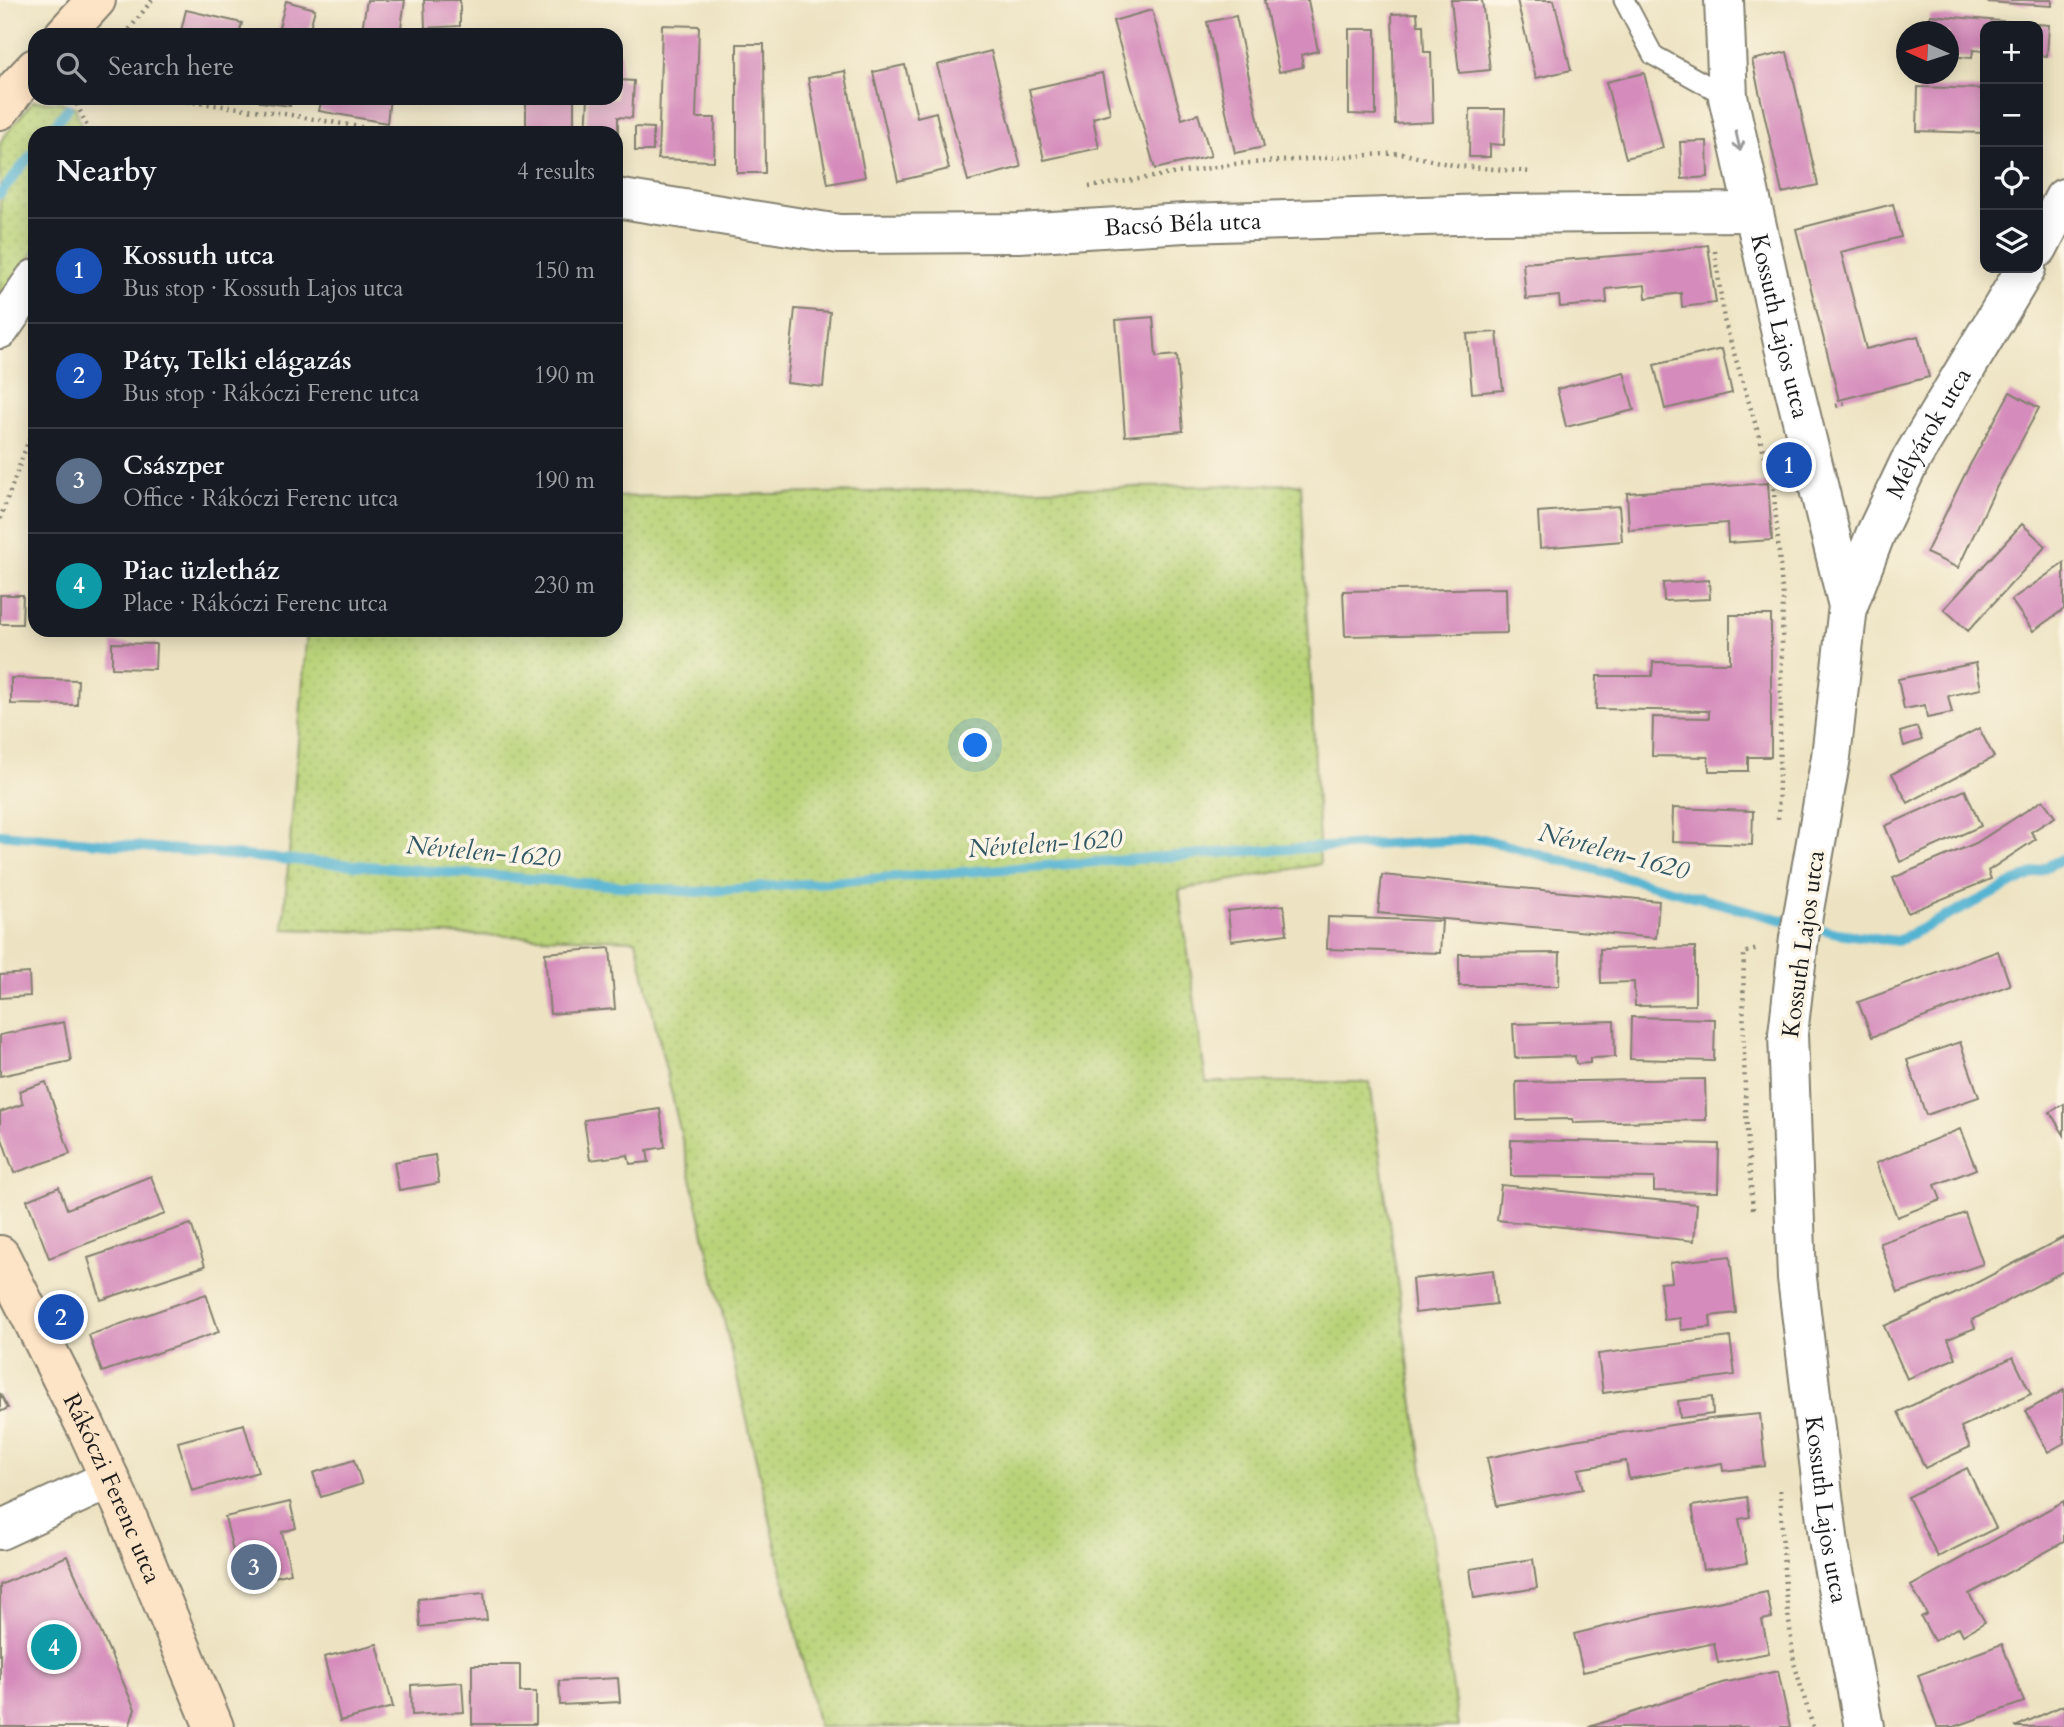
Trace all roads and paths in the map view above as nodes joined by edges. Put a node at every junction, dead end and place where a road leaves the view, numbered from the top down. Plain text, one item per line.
1 (96, 0) edge
2 (152, 0) edge
3 (1624, 0) edge
4 (1724, 0) edge
5 (70, 28) edge
6 (130, 28) edge
7 (28, 75) edge
8 (1728, 97) junction
9 (78, 105) edge
10 (215, 105) edge
11 (0, 110) edge
12 (87, 126) edge
13 (355, 126) edge
14 (1532, 172) dead end
15 (1088, 188) dead end
16 (2064, 198) edge
17 (623, 199) edge
18 (1710, 212) junction
19 (1753, 212) junction
20 (2043, 238) edge
21 (2023, 273) edge
22 (28, 289) edge
23 (0, 328) edge
24 (28, 442) edge
25 (0, 519) edge
26 (1848, 606) junction
27 (1777, 826) dead end
28 (0, 1255) edge
29 (110, 1479) junction
30 (1780, 1484) dead end
31 (0, 1530) edge
32 (214, 1727) edge
33 (1813, 1727) edge
34 (1864, 1727) edge

1 - 5 main road
2 - 6 path
3 - 8 lane
4 - 8 street, Kossuth Lajos utca
7 - 11 main road
8 -> 19 street, Kossuth Lajos utca
9 - 12 path
10 - 13 path
14 - 15 path
16 - 20 street
17 - 18 street, Bacsó Béla utca
18 - 19 street, Bacsó Béla utca
18 - 27 path
19 - 26 street, Kossuth Lajos utca
21 - 26 street, Mélyárok utca
22 - 23 street
24 - 25 path
26 - 34 street, Kossuth Lajos utca
28 - 29 main road, Rákóczi Ferenc utca
29 - 31 street
29 - 32 main road, Rákóczi Ferenc utca
30 - 33 path

